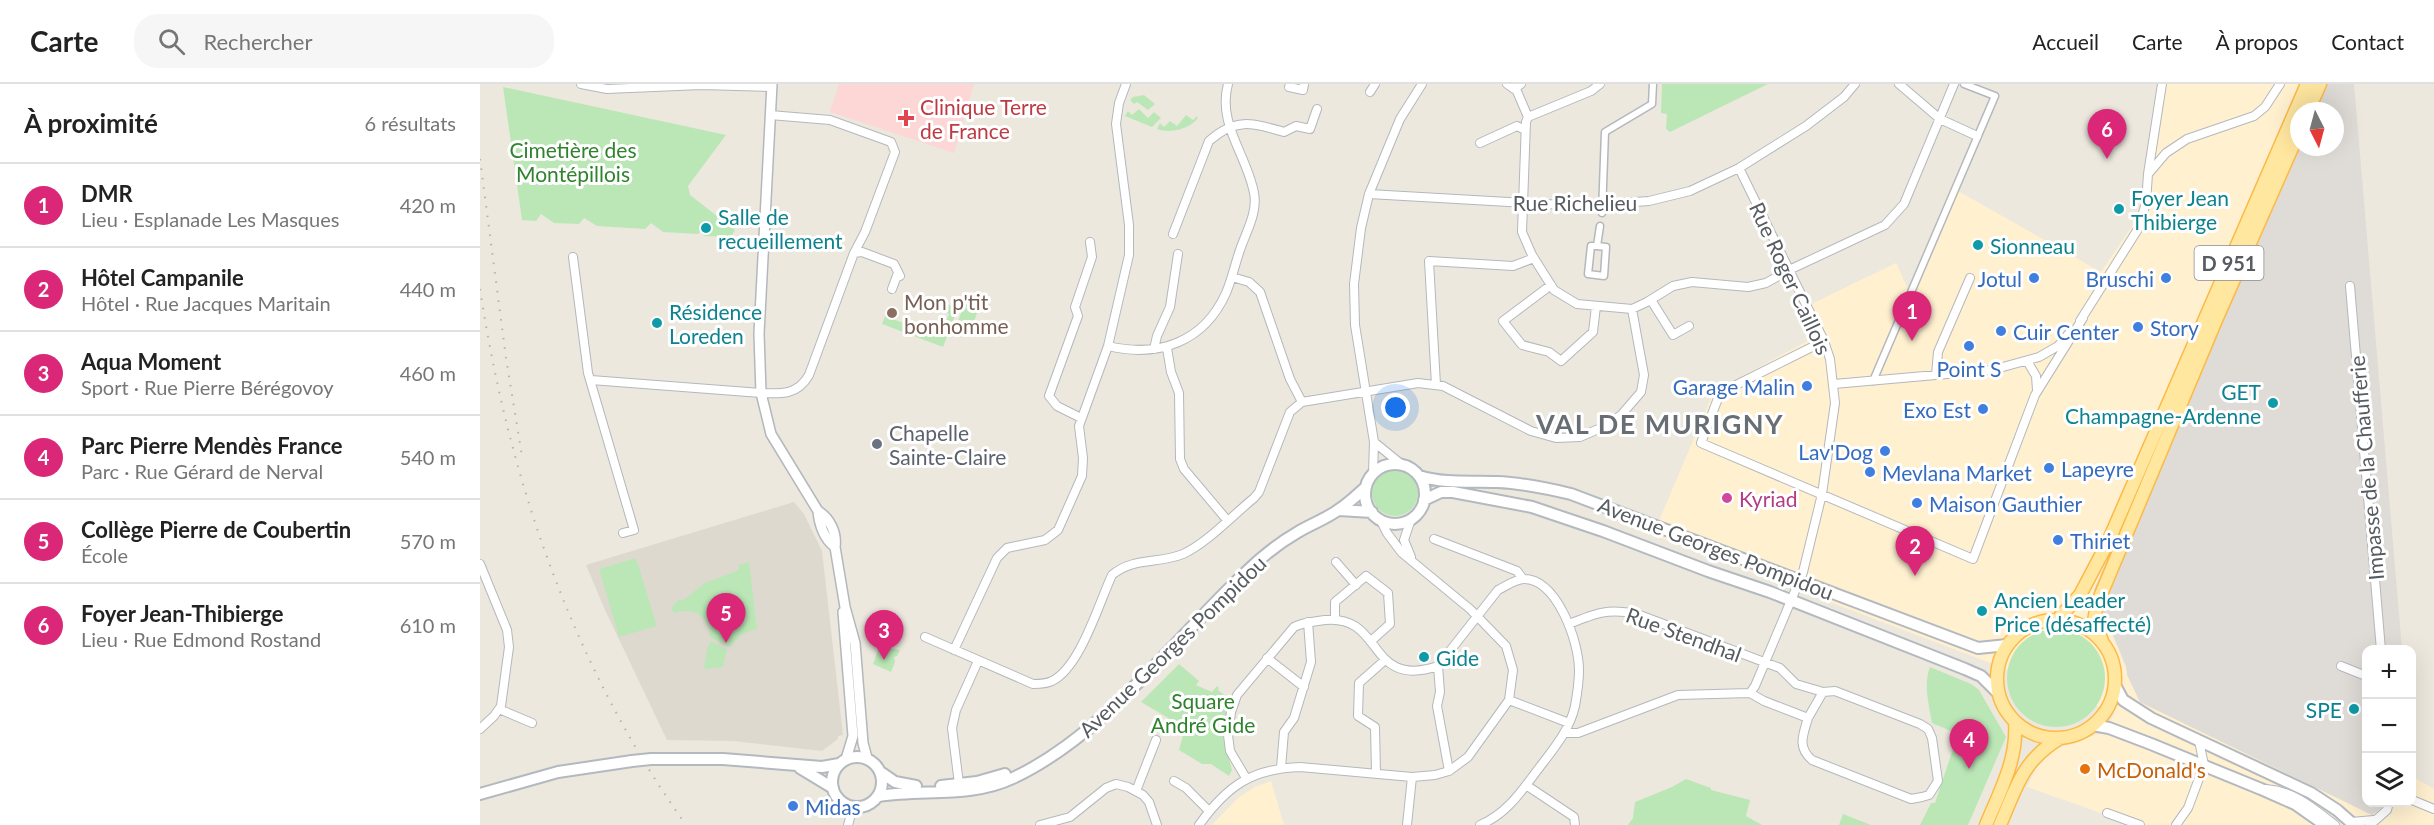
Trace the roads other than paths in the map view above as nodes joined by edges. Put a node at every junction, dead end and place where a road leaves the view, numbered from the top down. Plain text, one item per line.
1 (581, 84) edge
2 (1126, 84) edge
3 (1228, 84) edge
4 (1304, 84) edge
5 (1375, 84) edge
6 (1422, 84) edge
7 (1507, 84) edge
8 (1600, 84) edge
9 (1653, 84) edge
10 (1855, 84) edge
11 (1899, 84) edge
12 (1954, 84) edge
13 (1965, 84) edge
14 (2162, 84) edge
15 (2280, 84) edge
16 (2307, 84) edge
17 (2320, 84) edge
18 (701, 85) edge
19 (622, 86) edge
20 (772, 86) edge
21 (1519, 86) edge
22 (1289, 87) dead end
23 (1370, 92) dead end
24 (2312, 102) edge
25 (1317, 109) dead end
26 (770, 115) junction
27 (1528, 117) junction
28 (1940, 119) junction
29 (1229, 129) junction
30 (1526, 130) junction
31 (1977, 136) junction
32 (1480, 143) dead end
33 (2290, 152) edge
34 (1739, 168) junction
35 (2148, 174) junction
36 (1369, 194) junction
37 (1524, 203) junction
38 (1602, 211) junction
39 (1173, 234) dead end
40 (1090, 242) dead end
41 (1598, 246) junction
42 (854, 253) junction
43 (1178, 254) dead end
44 (573, 257) dead end
45 (1534, 258) junction
46 (1789, 270) junction
47 (1232, 277) junction
48 (1970, 278) dead end
49 (1551, 285) junction
50 (2350, 286) dead end
51 (892, 289) dead end
52 (1651, 300) junction
53 (1596, 306) junction
54 (1632, 309) junction
55 (2084, 318) junction
56 (1689, 326) dead end
57 (1824, 341) junction
58 (1108, 346) junction
59 (1167, 348) junction
60 (1154, 349) junction
61 (2045, 354) junction
62 (2027, 361) junction
63 (2048, 374) junction
64 (1936, 375) junction
65 (591, 380) junction
66 (1873, 381) junction
67 (1834, 384) junction
68 (1436, 385) junction
69 (1366, 391) junction
70 (2037, 392) junction
71 (761, 393) junction
72 (1302, 402) junction
73 (1081, 418) junction
74 (1374, 442) junction
75 (1401, 464) junction
76 (1373, 473) junction
77 (1419, 476) junction
78 (1366, 487) junction
79 (1822, 494) junction
80 (1424, 500) junction
81 (1339, 510) junction
82 (1376, 516) junction
83 (1411, 519) junction
84 (1227, 520) junction
85 (623, 533) dead end
86 (1434, 539) dead end
87 (1413, 561) junction
88 (1336, 562) dead end
89 (480, 564) edge
90 (1523, 579) junction
91 (1799, 580) junction
92 (1356, 585) junction
93 (1791, 601) junction
94 (845, 607) junction
95 (1477, 616) junction
96 (1335, 620) junction
97 (2057, 620) junction
98 (1308, 622) junction
99 (1569, 624) junction
100 (925, 637) dead end
101 (1371, 641) junction
102 (2102, 641) junction
103 (2007, 645) junction
104 (2381, 645) edge
105 (954, 650) junction
106 (1267, 658) junction
107 (1385, 660) junction
108 (978, 661) junction
109 (1764, 663) junction
110 (1438, 666) junction
111 (2341, 666) dead end
112 (2362, 674) edge
113 (2115, 685) junction
114 (1304, 687) junction
115 (1822, 692) junction
116 (1750, 693) junction
117 (1998, 693) junction
118 (1509, 700) junction
119 (499, 709) junction
120 (1808, 718) junction
121 (2015, 722) junction
122 (532, 723) dead end
123 (1569, 723) junction
124 (2092, 725) junction
125 (480, 729) edge
126 (1565, 733) junction
127 (2060, 738) junction
128 (1156, 740) dead end
129 (2199, 741) junction
130 (867, 758) junction
131 (843, 761) junction
132 (1037, 765) junction
133 (2204, 765) junction
134 (797, 766) junction
135 (1281, 768) junction
136 (1449, 771) junction
137 (1376, 772) junction
138 (882, 773) junction
139 (1412, 777) junction
140 (1246, 778) junction
141 (1174, 781) dead end
142 (959, 784) junction
143 (1526, 785) junction
144 (833, 788) junction
145 (2261, 789) junction
146 (1136, 791) junction
147 (480, 794) edge
148 (879, 796) junction
149 (2416, 802) edge
150 (853, 807) junction
151 (2387, 807) edge
152 (2434, 809) edge
153 (1209, 811) junction
154 (2107, 813) dead end
155 (2373, 823) edge
156 (2352, 824) edge
157 (848, 825) edge
158 (1040, 825) edge
159 (1157, 825) edge
160 (1199, 825) edge
161 (1407, 825) edge
162 (1480, 825) edge
163 (1575, 825) edge
164 (1986, 825) edge
165 (2000, 825) edge
166 (2140, 825) edge
167 (2176, 825) edge
168 (2325, 825) edge
169 (2335, 825) edge

1 - 19 street
2 - 58 street
3 - 29 street
4 - 22 street
5 - 23 street
6 - 36 street
7 - 21 street
8 - 27 street
9 - 38 street
10 - 34 street, Rue Richelieu
11 - 28 street
12 - 28 street
13 - 31 street
14 - 35 street
15 - 35 street
16 - 97 main road, D 951
17 - 24 main road
18 - 19 street
18 - 20 street
20 - 26 street
21 - 27 street
25 - 29 street
26 - 42 street
26 - 71 street
27 - 30 street
28 - 31 street
28 - 46 street
29 - 39 street
29 - 47 street
30 - 32 street
30 - 37 street
31 - 66 street
33 - 102 main road, D 951
34 - 38 street, Rue Richelieu
34 - 46 street, Rue Roger Caillois
35 - 55 street
36 - 37 street, Rue Richelieu
36 - 69 street
37 - 38 street, Rue Richelieu
37 - 45 street
38 - 41 street
40 - 73 street
41 - 41 street
42 - 51 street
42 - 71 street
43 - 60 street
44 - 65 street
45 - 49 street
45 - 68 street
46 - 52 street
46 - 57 street, Rue Roger Caillois
47 - 59 street
47 - 72 street
48 - 64 street
49 - 53 street
49 - 53 street
50 - 104 street, Impasse de la Chaufferie
52 - 54 street
52 - 56 street
53 - 54 street
54 - 68 street
55 - 61 street
55 - 63 street
57 - 67 street, Rue Roger Caillois
57 - 79 street
58 - 60 street
58 - 73 street
59 - 60 street
59 - 84 street
61 - 62 street
61 - 63 street
62 - 64 street
62 - 70 street
63 - 70 street
64 - 66 street
65 - 71 street
65 - 85 street
66 - 67 street
67 - 79 street, Rue Roger Caillois
68 - 69 street
69 - 72 street
69 - 74 street
70 - 79 street
71 - 94 street
72 - 84 street
73 - 105 street
74 - 75 street
74 - 76 street
75 - 76 main road
75 - 77 main road
76 - 78 main road
77 - 80 main road
77 - 91 main road, Avenue Georges Pompidou
78 - 81 main road, Avenue Georges Pompidou
78 - 82 main road
79 - 91 street, Rue Roger Caillois
80 - 83 main road
80 - 93 main road, Avenue Georges Pompidou
81 - 82 main road
81 - 132 main road, Avenue Georges Pompidou
82 - 83 main road
82 - 87 street
83 - 87 street
84 - 108 street
86 - 90 street
87 - 95 street
88 - 92 street
89 - 119 street
90 - 95 street
90 - 99 street
91 - 93 street, Rue Roger Caillois
91 - 103 main road, Avenue Georges Pompidou
92 - 96 street
92 - 101 street
93 - 109 street, Rue Roger Caillois
93 - 117 main road, Avenue Georges Pompidou
94 - 130 street
94 - 131 street
95 - 110 street
95 - 118 street
96 - 98 street
96 - 101 street
97 - 102 main road
97 - 103 main road
98 - 106 street
98 - 114 street
99 - 109 street, Rue Stendhal
99 - 123 street
100 - 105 street
101 - 107 street
102 - 113 main road
103 - 117 main road
105 - 108 street
106 - 114 street
106 - 140 street
107 - 110 street
107 - 137 street
108 - 142 street
109 - 115 street, Rue Stendhal
109 - 116 street, Rue Roger Caillois
110 - 136 street
111 - 112 street
113 - 124 main road
113 - 129 main road
114 - 135 street
115 - 120 street
115 - 120 street, Rue Stendhal
116 - 120 street
116 - 126 street
117 - 121 main road
118 - 123 street
118 - 136 street
119 - 122 street
119 - 125 street
121 - 127 main road
121 - 164 main road
123 - 126 street
124 - 127 main road
124 - 133 main road
126 - 143 street
127 - 165 main road
128 - 146 street
129 - 133 street
129 - 156 main road
130 - 131 main road
130 - 138 main road
131 - 134 main road
131 - 144 main road
132 - 142 main road, Avenue Georges Pompidou
132 - 148 main road, Avenue Georges Pompidou
133 - 145 main road
133 - 167 street
134 - 144 main road
134 - 147 main road, bridge
135 - 137 street
135 - 140 street
136 - 139 street
137 - 139 street
138 - 142 main road, Avenue Georges Pompidou
138 - 148 main road
139 - 161 street
140 - 153 street
141 - 153 street
143 - 162 street
143 - 163 street
144 - 150 main road
145 - 168 main road
145 - 169 street
146 - 158 street
146 - 159 street
148 - 150 main road
149 - 152 street
150 - 157 street
151 - 155 street
153 - 160 street
154 - 166 street
155 - 156 street

